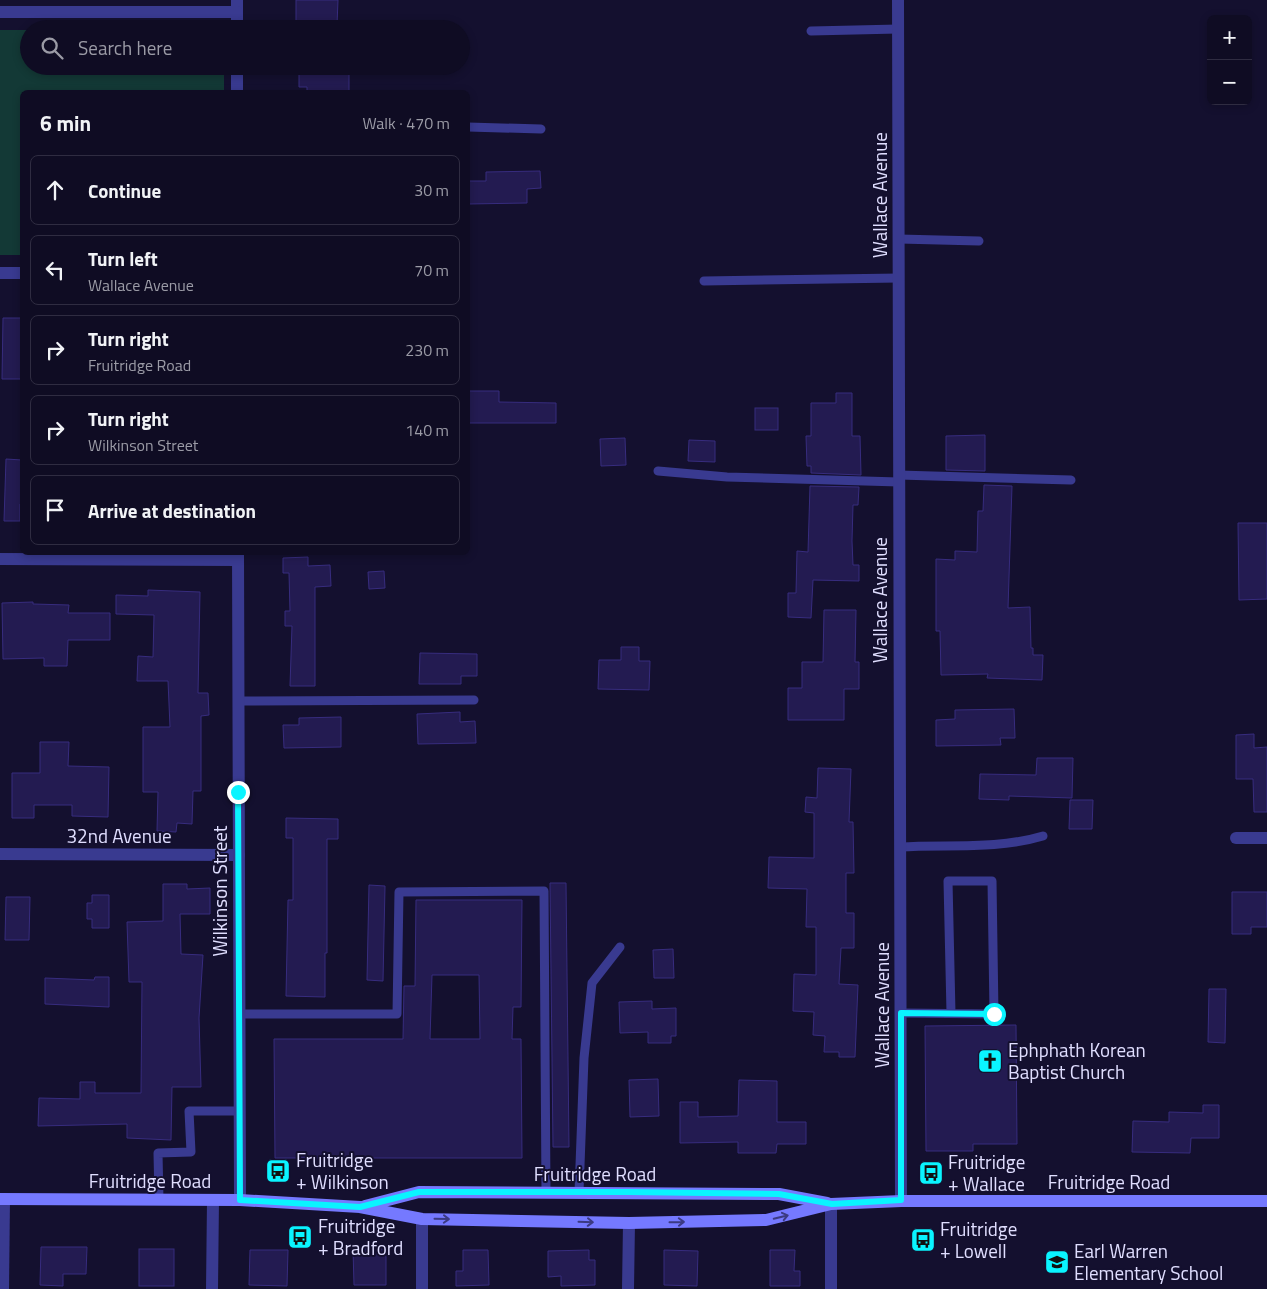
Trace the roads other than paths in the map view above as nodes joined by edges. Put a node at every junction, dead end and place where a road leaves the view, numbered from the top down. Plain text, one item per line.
1 (898, 0) edge
2 (237, 6) edge
3 (0, 12) edge
4 (237, 20) edge
5 (898, 29) junction
6 (811, 31) dead end
7 (237, 75) edge
8 (237, 90) edge
9 (470, 127) edge
10 (541, 129) dead end
11 (898, 240) junction
12 (979, 241) dead end
13 (0, 272) edge
14 (20, 273) edge
15 (898, 278) junction
16 (704, 280) dead end
17 (658, 471) dead end
18 (899, 478) junction
19 (1071, 480) dead end
20 (238, 556) edge
21 (0, 559) edge
22 (474, 700) dead end
23 (238, 701) junction
24 (1042, 836) dead end
25 (1236, 838) dead end
26 (1267, 838) edge
27 (900, 847) junction
28 (0, 854) edge
29 (239, 855) junction
30 (620, 947) dead end
31 (901, 1013) junction
32 (239, 1014) junction
33 (951, 1014) junction
34 (239, 1111) junction
35 (579, 1192) junction
36 (546, 1193) junction
37 (2, 1199) edge
38 (159, 1200) junction
39 (212, 1200) junction
40 (240, 1200) junction
41 (901, 1200) junction
42 (1267, 1201) edge
43 (832, 1204) junction
44 (360, 1207) junction
45 (422, 1219) junction
46 (629, 1223) junction
47 (3, 1289) edge
48 (212, 1289) edge
49 (422, 1289) edge
50 (628, 1289) edge
51 (831, 1289) edge

1 - 5 street, Wallace Avenue
2 - 3 street
2 - 4 street
5 - 6 lane
5 - 11 street, Wallace Avenue
7 - 8 street
9 - 10 lane
11 - 12 lane
11 - 15 street, Wallace Avenue
13 - 14 street
15 - 16 lane
15 - 18 street, Wallace Avenue
17 - 18 lane
18 - 19 lane
18 - 27 street, Wallace Avenue
20 - 21 street
20 - 23 street, Wilkinson Street
22 - 23 lane
23 - 29 street, Wilkinson Street
24 - 27 lane
25 - 26 street
27 - 31 street, Wallace Avenue
28 - 29 street, 32nd Avenue
29 - 32 street, Wilkinson Street
30 - 35 lane
31 - 33 lane
31 - 41 street, Wallace Avenue
32 - 34 street, Wilkinson Street
32 - 36 lane
33 - 33 lane
34 - 38 lane
34 - 40 street, Wilkinson Street
35 - 36 main road, Fruitridge Road
35 - 43 main road, Fruitridge Road
36 - 44 main road, Fruitridge Road
37 - 38 main road, Fruitridge Road
37 - 47 street
38 - 39 main road, Fruitridge Road
39 - 40 main road, Fruitridge Road
39 - 48 street
40 - 44 main road, Fruitridge Road
41 - 42 main road, Fruitridge Road
41 - 43 main road, Fruitridge Road
46 -> 43 main road, Fruitridge Road
43 - 51 street
44 - 45 main road, Fruitridge Road
45 -> 46 main road, Fruitridge Road
45 - 49 street
46 - 50 street

